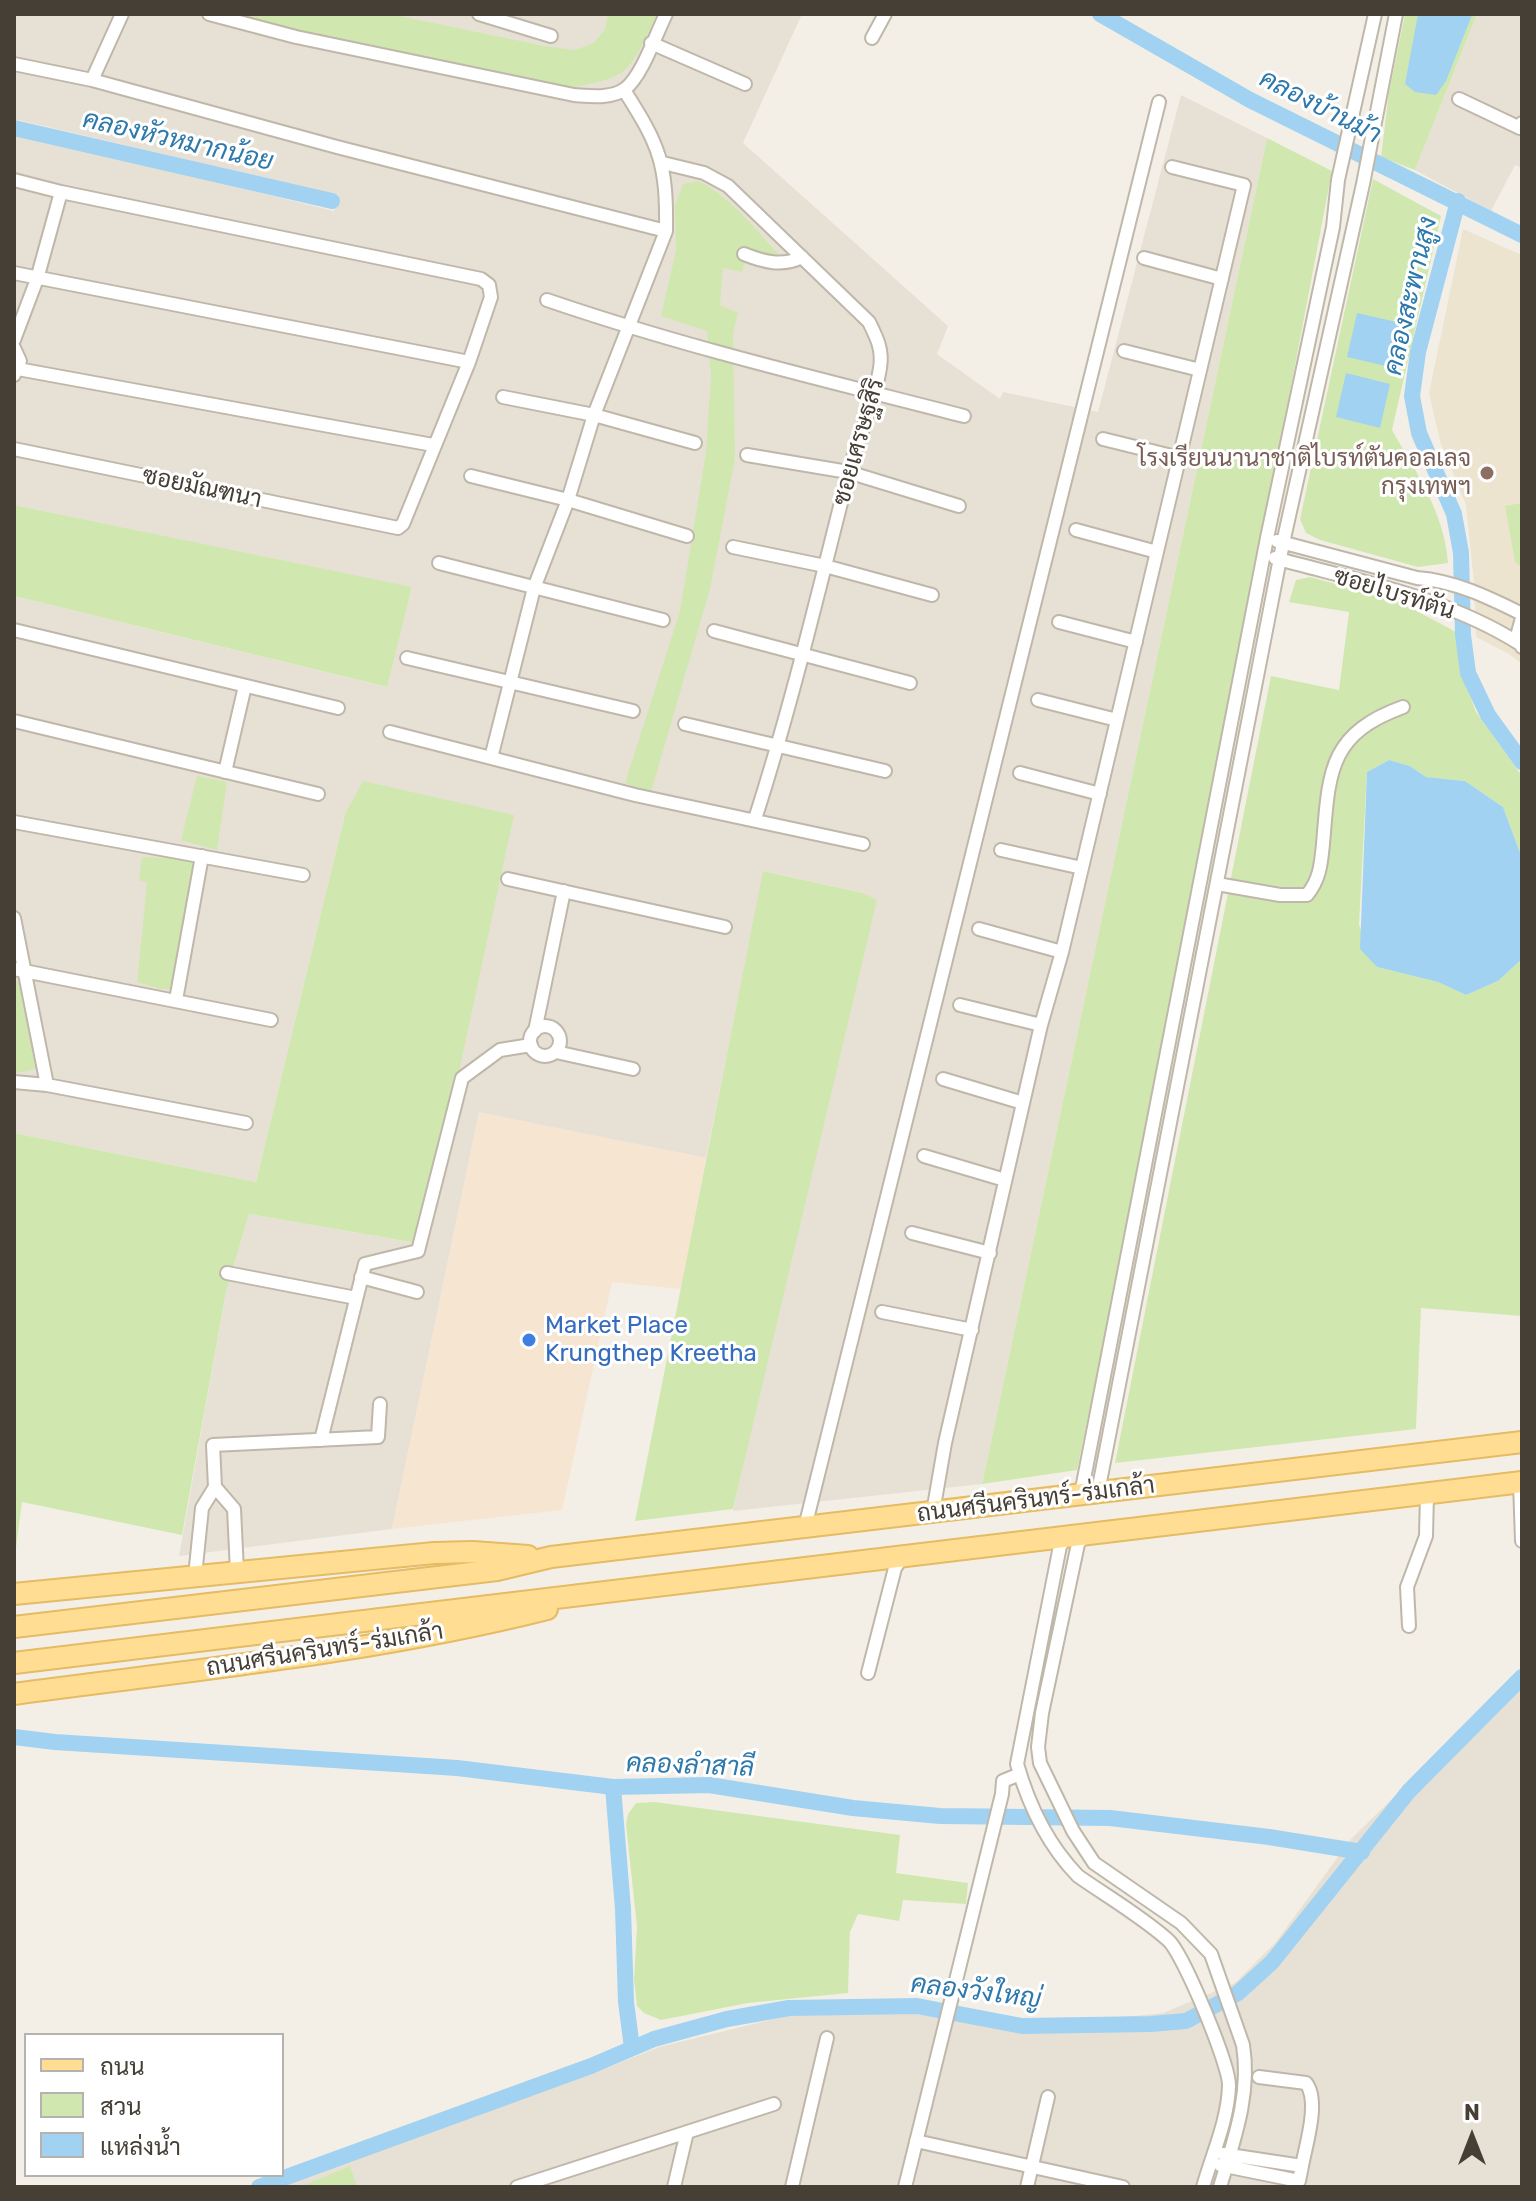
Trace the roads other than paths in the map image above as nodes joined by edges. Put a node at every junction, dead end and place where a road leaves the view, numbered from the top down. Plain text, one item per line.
1 (122, 14) edge
2 (209, 14) edge
3 (479, 14) edge
4 (666, 14) edge
5 (885, 14) edge
6 (1375, 14) edge
7 (1396, 14) edge
8 (551, 36) dead end
9 (872, 38) dead end
10 (651, 43) junction
11 (14, 64) edge
12 (92, 80) junction
13 (745, 84) dead end
14 (624, 90) junction
15 (1459, 99) dead end
16 (1159, 102) dead end
17 (1522, 123) edge
18 (663, 163) junction
19 (1172, 167) dead end
20 (14, 180) edge
21 (61, 192) junction
22 (666, 231) junction
23 (744, 254) dead end
24 (802, 257) junction
25 (1144, 258) dead end
26 (14, 273) edge
27 (37, 279) junction
28 (1222, 279) junction
29 (547, 300) dead end
30 (629, 328) junction
31 (14, 340) edge
32 (14, 348) edge
33 (1124, 351) dead end
34 (469, 362) junction
35 (1200, 370) junction
36 (16, 372) edge
37 (874, 393) junction
38 (503, 397) dead end
39 (594, 415) junction
40 (964, 416) dead end
41 (1103, 439) dead end
42 (695, 443) dead end
43 (433, 445) junction
44 (14, 449) edge
45 (747, 455) dead end
46 (1180, 458) junction
47 (848, 472) junction
48 (471, 476) dead end
49 (568, 500) junction
50 (959, 506) dead end
51 (1076, 530) dead end
52 (687, 536) dead end
53 (1267, 539) junction
54 (1283, 543) junction
55 (733, 547) dead end
56 (1157, 552) junction
57 (1264, 556) junction
58 (1280, 560) junction
59 (439, 563) dead end
60 (825, 566) junction
61 (534, 588) junction
62 (932, 595) dead end
63 (1522, 616) edge
64 (663, 620) dead end
65 (1059, 622) dead end
66 (14, 630) edge
67 (714, 631) dead end
68 (1136, 642) junction
69 (1521, 645) edge
70 (804, 654) junction
71 (407, 658) dead end
72 (510, 681) junction
73 (910, 683) dead end
74 (245, 686) junction
75 (1038, 700) dead end
76 (1403, 707) dead end
77 (338, 708) dead end
78 (633, 711) dead end
79 (1117, 720) junction
80 (14, 721) edge
81 (685, 724) dead end
82 (390, 732) dead end
83 (779, 744) junction
84 (491, 758) junction
85 (885, 771) dead end
86 (225, 772) junction
87 (1020, 773) dead end
88 (318, 794) dead end
89 (1100, 794) junction
90 (755, 819) junction
91 (14, 822) edge
92 (863, 844) dead end
93 (1001, 850) dead end
94 (202, 856) junction
95 (1082, 868) junction
96 (303, 875) dead end
97 (508, 879) dead end
98 (1217, 884) junction
99 (564, 891) junction
100 (14, 918) edge
101 (725, 927) dead end
102 (979, 929) dead end
103 (1062, 952) junction
104 (19, 969) edge
105 (176, 1000) junction
106 (960, 1005) dead end
107 (271, 1020) dead end
108 (1041, 1025) junction
109 (535, 1031) junction
110 (531, 1045) junction
111 (556, 1052) junction
112 (633, 1069) dead end
113 (943, 1079) dead end
114 (14, 1082) edge
115 (47, 1085) junction
116 (1023, 1103) junction
117 (246, 1123) dead end
118 (924, 1156) dead end
119 (1005, 1180) junction
120 (912, 1233) dead end
121 (990, 1253) junction
122 (227, 1273) dead end
123 (361, 1277) junction
124 (417, 1292) dead end
125 (356, 1298) junction
126 (882, 1312) dead end
127 (972, 1330) junction
128 (380, 1404) dead end
129 (321, 1440) junction
130 (1522, 1442) edge
131 (1521, 1482) edge
132 (215, 1487) junction
133 (1090, 1493) junction
134 (1427, 1493) junction
135 (933, 1512) junction
136 (805, 1527) junction
137 (1076, 1535) junction
138 (1522, 1541) edge
139 (903, 1556) junction
140 (551, 1557) junction
141 (237, 1571) junction
142 (195, 1576) junction
143 (633, 1588) junction
144 (14, 1594) edge
145 (1409, 1626) dead end
146 (14, 1627) edge
147 (14, 1663) edge
148 (868, 1673) dead end
149 (14, 1694) edge
150 (1020, 1774) junction
151 (827, 2038) dead end
152 (1259, 2077) dead end
153 (1048, 2097) dead end
154 (774, 2104) dead end
155 (687, 2132) junction
156 (916, 2141) junction
157 (1211, 2158) junction
158 (1228, 2161) junction
159 (1302, 2166) junction
160 (1031, 2167) junction
161 (1298, 2184) edge
162 (517, 2187) edge
163 (674, 2187) edge
164 (792, 2187) edge
165 (905, 2187) edge
166 (1027, 2187) edge
167 (1123, 2187) edge
168 (1203, 2187) edge
169 (1220, 2187) edge

1 - 12 street
2 - 14 street
3 - 8 street
4 - 10 street
5 - 9 street
6 - 53 street
7 - 54 street
10 - 13 street
10 - 14 street
11 - 12 street
12 - 22 street
14 - 18 street
15 - 17 street
16 - 136 street
18 - 22 street
18 - 24 street, ซอยเศรษฐสิริ
19 - 28 street
20 - 21 street
21 - 27 street
21 - 34 street
22 - 30 street
23 - 24 street
24 - 37 street, ซอยเศรษฐสิริ
25 - 28 street
26 - 27 street
27 - 31 street
27 - 34 street
28 - 35 street
29 - 30 street
30 - 37 street
30 - 39 street
32 - 36 street
33 - 35 street
34 - 43 street
35 - 46 street
36 - 43 street
37 - 40 street
37 - 47 street, ซอยเศรษฐสิริ
38 - 39 street
39 - 42 street
39 - 49 street
41 - 46 street
43 - 44 street, ซอยมัณฑนา
45 - 47 street
46 - 56 street
47 - 50 street
47 - 60 street, ซอยเศรษฐสิริ
48 - 49 street
49 - 52 street
49 - 61 street
51 - 56 street
53 - 54 street, ซอยไบรท์ตัน
53 - 57 street
54 - 58 street
54 - 63 street, ซอยไบรท์ตัน
55 - 60 street
56 - 68 street
57 - 58 street, ซอยไบรท์ตัน
57 - 133 street
58 - 69 street, ซอยไบรท์ตัน
58 - 98 street
59 - 61 street
60 - 62 street
60 - 70 street, ซอยเศรษฐสิริ
61 - 64 street
61 - 72 street
63 - 69 street, ซอยไบรท์ตัน
65 - 68 street
66 - 74 street
67 - 70 street
68 - 79 street
70 - 73 street
70 - 83 street, ซอยเศรษฐสิริ
71 - 72 street
72 - 78 street
72 - 84 street
74 - 77 street
74 - 86 street
75 - 79 street
76 - 98 street
79 - 89 street
80 - 86 street
81 - 83 street
82 - 84 street
83 - 85 street
83 - 90 street, ซอยเศรษฐสิริ
84 - 90 street
86 - 88 street
87 - 89 street
89 - 95 street
90 - 92 street
91 - 94 street
93 - 95 street
94 - 96 street
94 - 105 street
95 - 103 street
97 - 99 street
98 - 133 street
99 - 101 street
99 - 109 street
100 - 104 street
102 - 103 street
103 - 108 street
104 - 105 street
104 - 115 street
105 - 107 street
106 - 108 street
108 - 116 street
109 - 110 street
109 - 111 street
110 - 111 street
110 - 123 street
111 - 112 street
113 - 116 street
114 - 115 street
115 - 117 street
116 - 119 street
118 - 119 street
119 - 121 street
120 - 121 street
121 - 127 street
122 - 125 street
123 - 124 street
123 - 125 street
125 - 129 street
126 - 127 street
127 - 135 street
128 - 129 street
129 - 132 street
130 - 133 main road, ถนนศรีนครินทร์-ร่มเกล้า
131 - 134 main road, ถนนศรีนครินทร์-ร่มเกล้า
131 - 138 street
132 - 141 street
132 - 142 street
133 - 135 main road, ถนนศรีนครินทร์-ร่มเกล้า
134 - 137 main road, ถนนศรีนครินทร์-ร่มเกล้า
134 - 145 street
135 - 136 main road, ถนนศรีนครินทร์-ร่มเกล้า
136 - 140 main road, ถนนศรีนครินทร์-ร่มเกล้า
137 - 139 main road, ถนนศรีนครินทร์-ร่มเกล้า
137 - 150 street
137 - 158 street
139 - 143 main road, ถนนศรีนครินทร์-ร่มเกล้า
139 - 148 street
140 - 141 main road, ถนนศรีนครินทร์-ร่มเกล้า
140 - 146 main road, ถนนศรีนครินทร์-ร่มเกล้า
141 - 142 main road, ถนนศรีนครินทร์-ร่มเกล้า
142 - 144 main road, ถนนศรีนครินทร์-ร่มเกล้า
143 - 147 main road, ถนนศรีนครินทร์-ร่มเกล้า
143 - 149 main road, ถนนศรีนครินทร์-ร่มเกล้า
150 - 156 street
150 - 157 street
151 - 164 street
152 - 159 street
153 - 160 street
154 - 155 street
155 - 162 street
155 - 163 street
156 - 160 street
156 - 165 street
157 - 158 street
157 - 168 street
158 - 159 street
158 - 161 street
158 - 169 street
159 - 161 street
160 - 166 street
160 - 167 street

